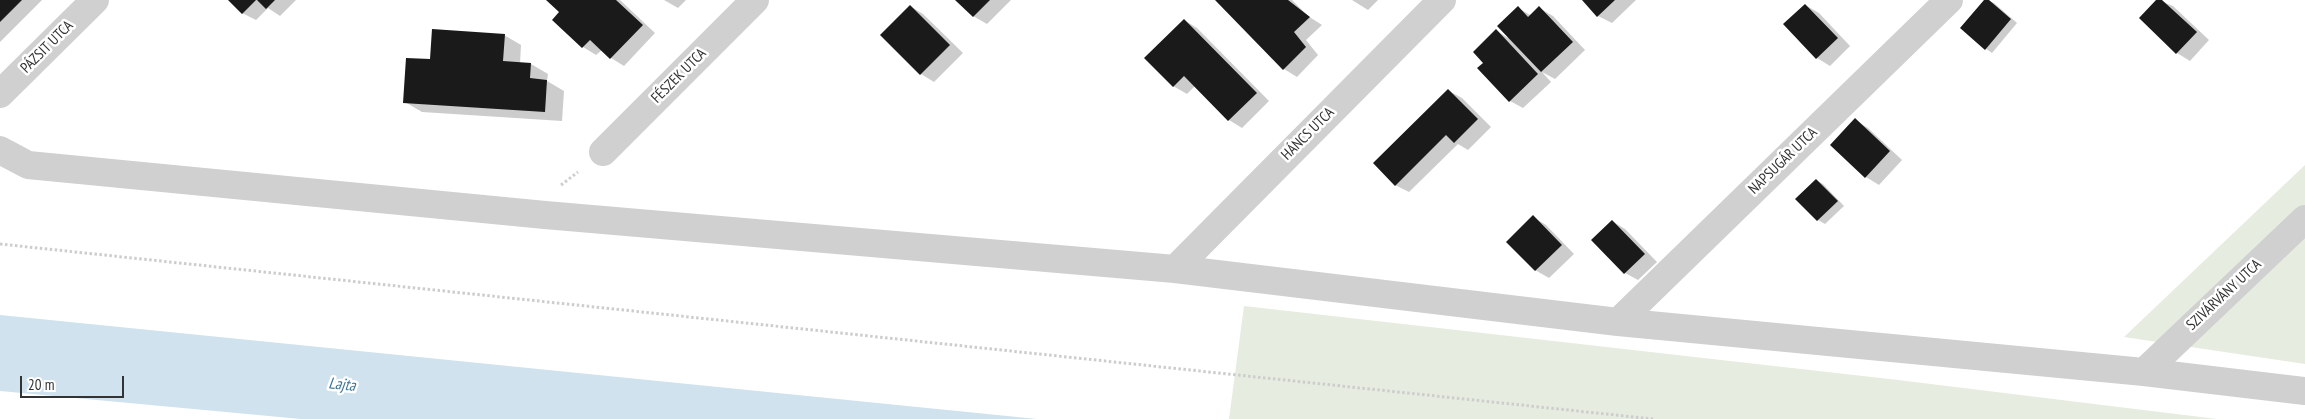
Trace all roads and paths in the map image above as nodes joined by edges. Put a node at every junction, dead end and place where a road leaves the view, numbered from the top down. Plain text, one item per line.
1 (95, 0) edge
2 (755, 0) edge
3 (1442, 0) edge
4 (1949, 0) edge
5 (0, 94) edge
6 (0, 150) edge
7 (603, 152) joint
8 (525, 212) junction
9 (2305, 219) edge
10 (0, 244) edge
11 (1175, 269) junction
12 (1618, 322) junction
13 (2144, 372) junction
14 (2305, 391) edge
15 (1653, 419) edge

1 - 5 street, PÁZSIT UTCA
2 - 7 street, FÉSZEK UTCA
3 - 11 street, HÁNCS UTCA
4 - 12 street, NAPSUGÁR UTCA
6 - 8 street
7 - 8 path
8 - 11 street
9 - 13 street, SZIVÁRVÁNY UTCA
10 - 15 path
11 - 12 street
12 - 13 street
13 - 14 street

